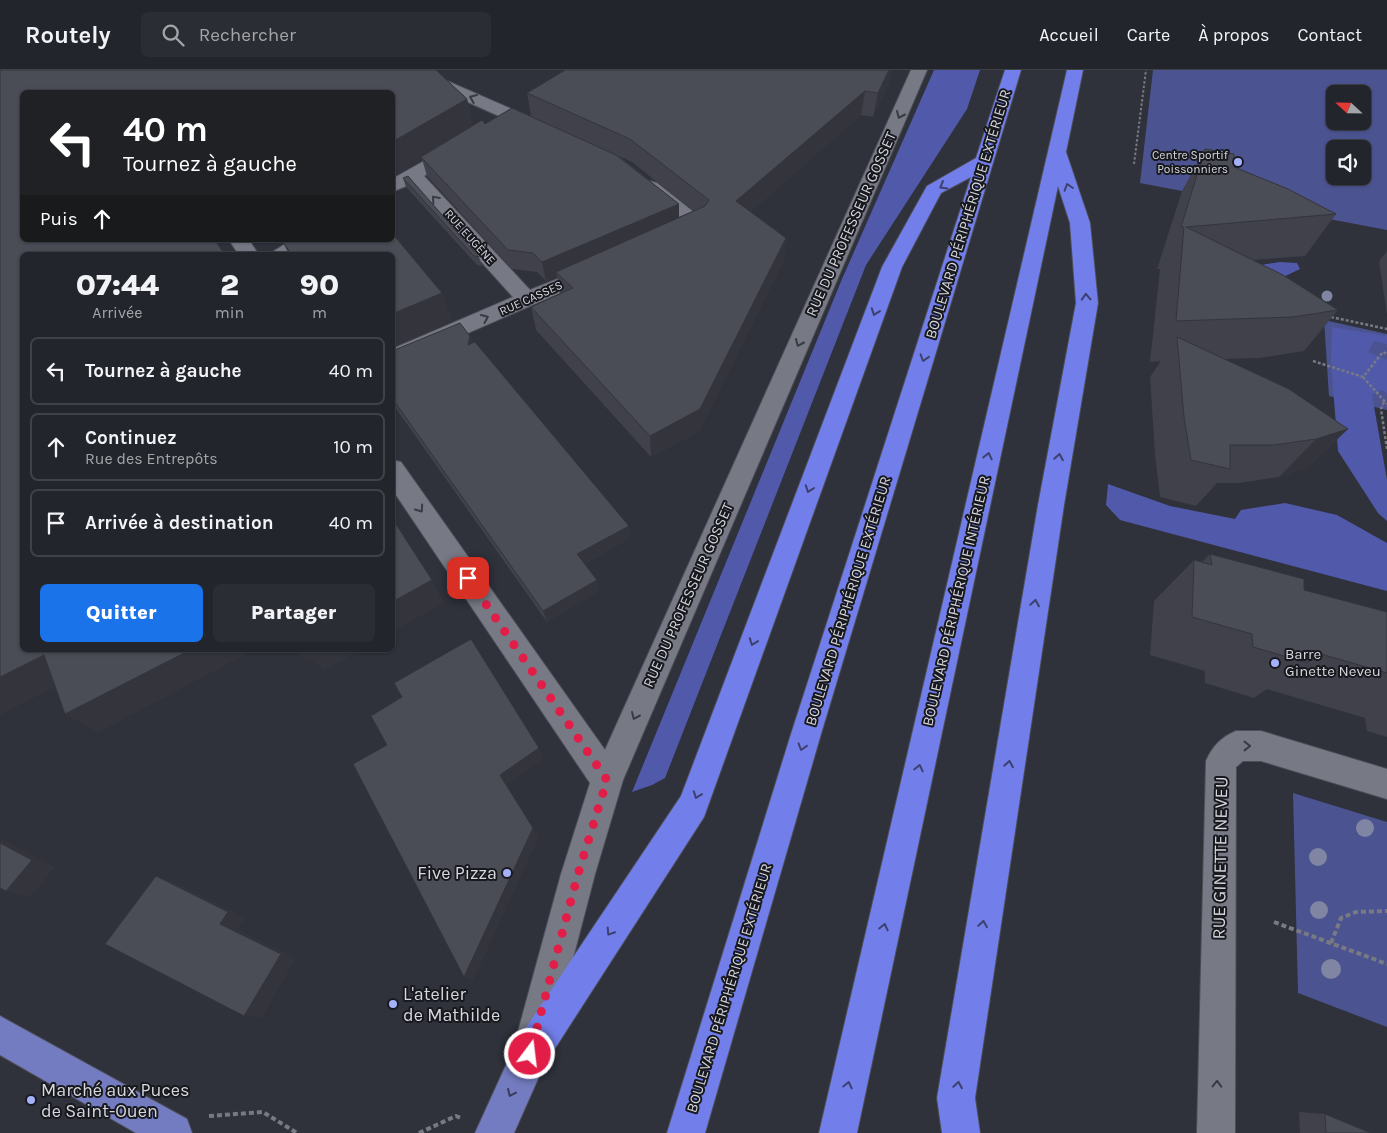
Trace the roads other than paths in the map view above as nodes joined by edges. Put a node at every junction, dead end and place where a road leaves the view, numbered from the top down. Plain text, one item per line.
1 (408, 70) edge
2 (919, 70) edge
3 (1013, 70) edge
4 (1075, 70) edge
5 (526, 104) edge
6 (510, 114) junction
7 (488, 128) edge
8 (557, 136) edge
9 (471, 138) edge
10 (1056, 150) junction
11 (985, 161) junction
12 (413, 175) junction
13 (639, 179) edge
14 (395, 185) edge
15 (662, 240) edge
16 (302, 242) edge
17 (286, 252) edge
18 (608, 264) edge
19 (527, 300) junction
20 (395, 357) edge
21 (395, 473) edge
22 (607, 780) junction
23 (1387, 784) edge
24 (0, 1034) edge
25 (530, 1054) junction
26 (162, 1127) edge
27 (494, 1133) edge
28 (686, 1133) edge
29 (838, 1133) edge
30 (961, 1133) edge
31 (1216, 1133) edge

6 -> 1 street
2 -> 22 street, RUE DU PROFESSEUR GOSSET
3 - 11 highway, BOULEVARD PÉRIPHÉRIQUE EXTÉRIEUR
4 - 10 highway, BOULEVARD PÉRIPHÉRIQUE INTÉRIEUR
5 - 6 street
6 - 7 street
6 - 8 street
9 - 12 street
29 -> 10 highway, BOULEVARD PÉRIPHÉRIQUE INTÉRIEUR
30 -> 10 highway
11 -> 25 highway
11 -> 28 highway, BOULEVARD PÉRIPHÉRIQUE EXTÉRIEUR
12 - 14 street
19 -> 12 street, RUE EUGÈNE
13 - 15 street
16 - 17 street
18 - 19 street, RUE CASSES
20 -> 19 street, RUE CASSES
21 -> 22 street
22 - 25 street, RUE DU PROFESSEUR GOSSET
31 -> 23 street, RUE GINETTE NEVEU
24 - 26 main road
25 -> 27 main road, RUE DU PROFESSEUR GOSSET

